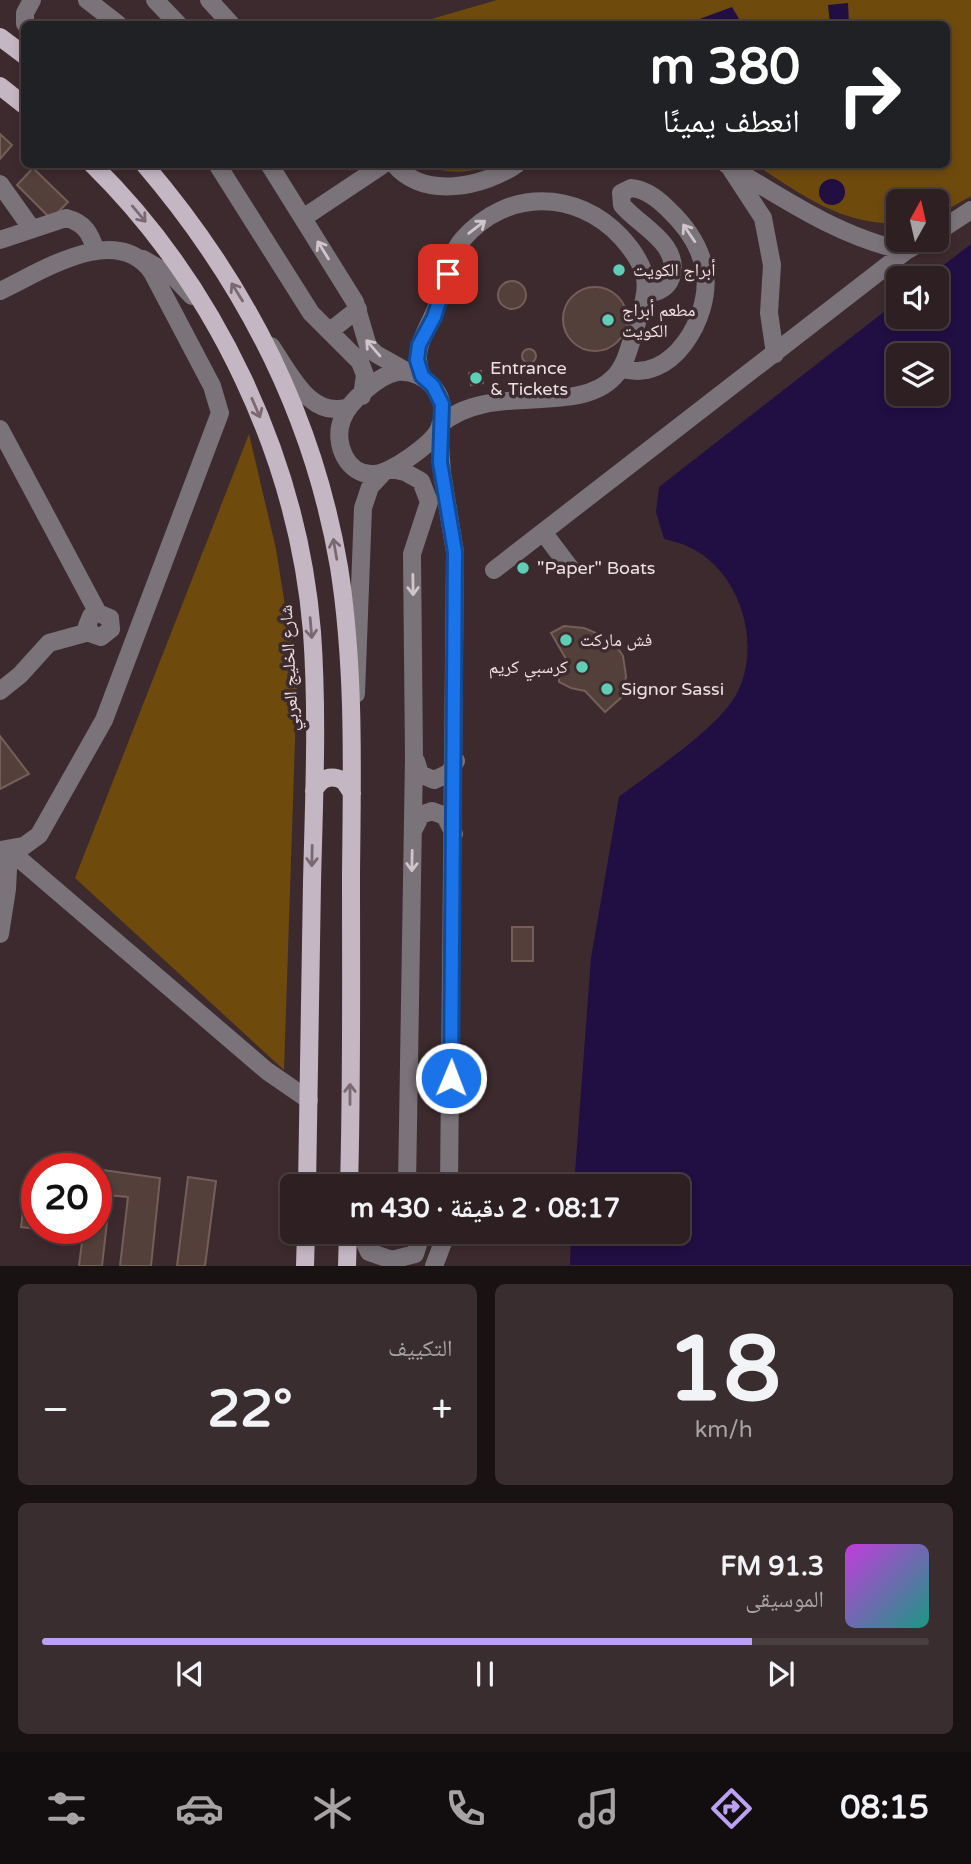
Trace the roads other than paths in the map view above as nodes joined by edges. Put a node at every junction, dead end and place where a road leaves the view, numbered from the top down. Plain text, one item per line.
1 (32, 0) edge
2 (87, 0) edge
3 (155, 0) edge
4 (209, 0) edge
5 (25, 21) edge
6 (114, 21) edge
7 (175, 21) edge
8 (228, 21) edge
9 (0, 37) edge
10 (21, 53) edge
11 (0, 86) edge
12 (21, 103) edge
13 (96, 168) edge
14 (147, 168) edge
15 (220, 168) edge
16 (273, 168) edge
17 (378, 168) edge
18 (402, 168) edge
19 (509, 168) edge
20 (729, 168) edge
21 (732, 168) edge
22 (0, 184) edge
23 (971, 210) edge
24 (303, 218) junction
25 (949, 224) edge
26 (32, 229) junction
27 (0, 240) edge
28 (886, 245) edge
29 (96, 251) junction
30 (905, 252) edge
31 (139, 258) junction
32 (0, 291) edge
33 (645, 295) junction
34 (203, 308) junction
35 (358, 309) junction
36 (330, 331) junction
37 (261, 332) junction
38 (775, 354) junction
39 (621, 368) junction
40 (415, 374) junction
41 (356, 401) junction
42 (439, 427) junction
43 (0, 429) edge
44 (387, 471) junction
45 (544, 532) junction
46 (415, 542) junction
47 (455, 552) junction
48 (571, 569) dead end
49 (494, 570) dead end
50 (98, 613) junction
51 (89, 632) junction
52 (110, 632) junction
53 (128, 652) junction
54 (1, 687) edge
55 (352, 742) junction
56 (414, 758) junction
57 (456, 760) junction
58 (314, 791) junction
59 (352, 793) junction
60 (413, 834) junction
61 (454, 834) junction
62 (4, 850) edge
63 (0, 934) edge
64 (309, 1100) junction
65 (350, 1142) junction
66 (307, 1174) edge
67 (349, 1174) edge
68 (354, 1174) edge
69 (407, 1174) edge
70 (449, 1174) edge
71 (306, 1244) edge
72 (348, 1244) edge
73 (365, 1244) edge
74 (418, 1244) edge
75 (442, 1244) edge
76 (305, 1265) edge
77 (347, 1265) edge
78 (434, 1265) edge

1 - 5 street
2 - 6 street
3 - 7 street
4 - 8 street
9 - 10 main road
11 - 12 main road
13 -> 34 main road, شارع الخليج العربي
37 -> 14 main road
15 - 36 street
16 - 24 street
17 - 24 street
18 - 19 street
20 - 38 street
21 - 28 street
22 - 26 street
23 - 25 street
35 -> 24 street
26 - 27 street
26 - 29 street
29 - 31 street
29 - 32 street
30 - 38 street
31 - 34 street
31 - 53 street
33 - 39 street
39 -> 33 street
40 -> 33 street
34 -> 58 main road, شارع الخليج العربي
35 - 36 street
40 -> 35 street
36 - 41 street
37 - 41 street
55 -> 37 main road
38 - 45 street
39 - 42 street
40 - 41 street
40 - 42 street
41 - 44 street
42 - 44 street
42 - 47 street
43 - 50 street
44 - 46 street
44 - 55 street
45 - 48 street
45 - 49 street
46 - 47 street
46 -> 56 street
47 - 57 street
50 - 51 street
50 - 52 street
51 - 52 street
51 - 54 street
52 - 53 street
53 - 62 street
55 - 59 main road
56 - 57 street
56 - 60 street
57 - 61 street
58 - 59 main road
58 -> 64 main road, شارع الخليج العربي
65 -> 59 main road
60 - 61 street
60 -> 69 street
61 - 70 street
62 - 63 street
62 - 64 street
64 - 66 main road, شارع الخليج العربي
65 - 67 main road
65 - 68 street
71 - 76 main road
72 - 77 main road
73 - 74 street
75 - 78 street

